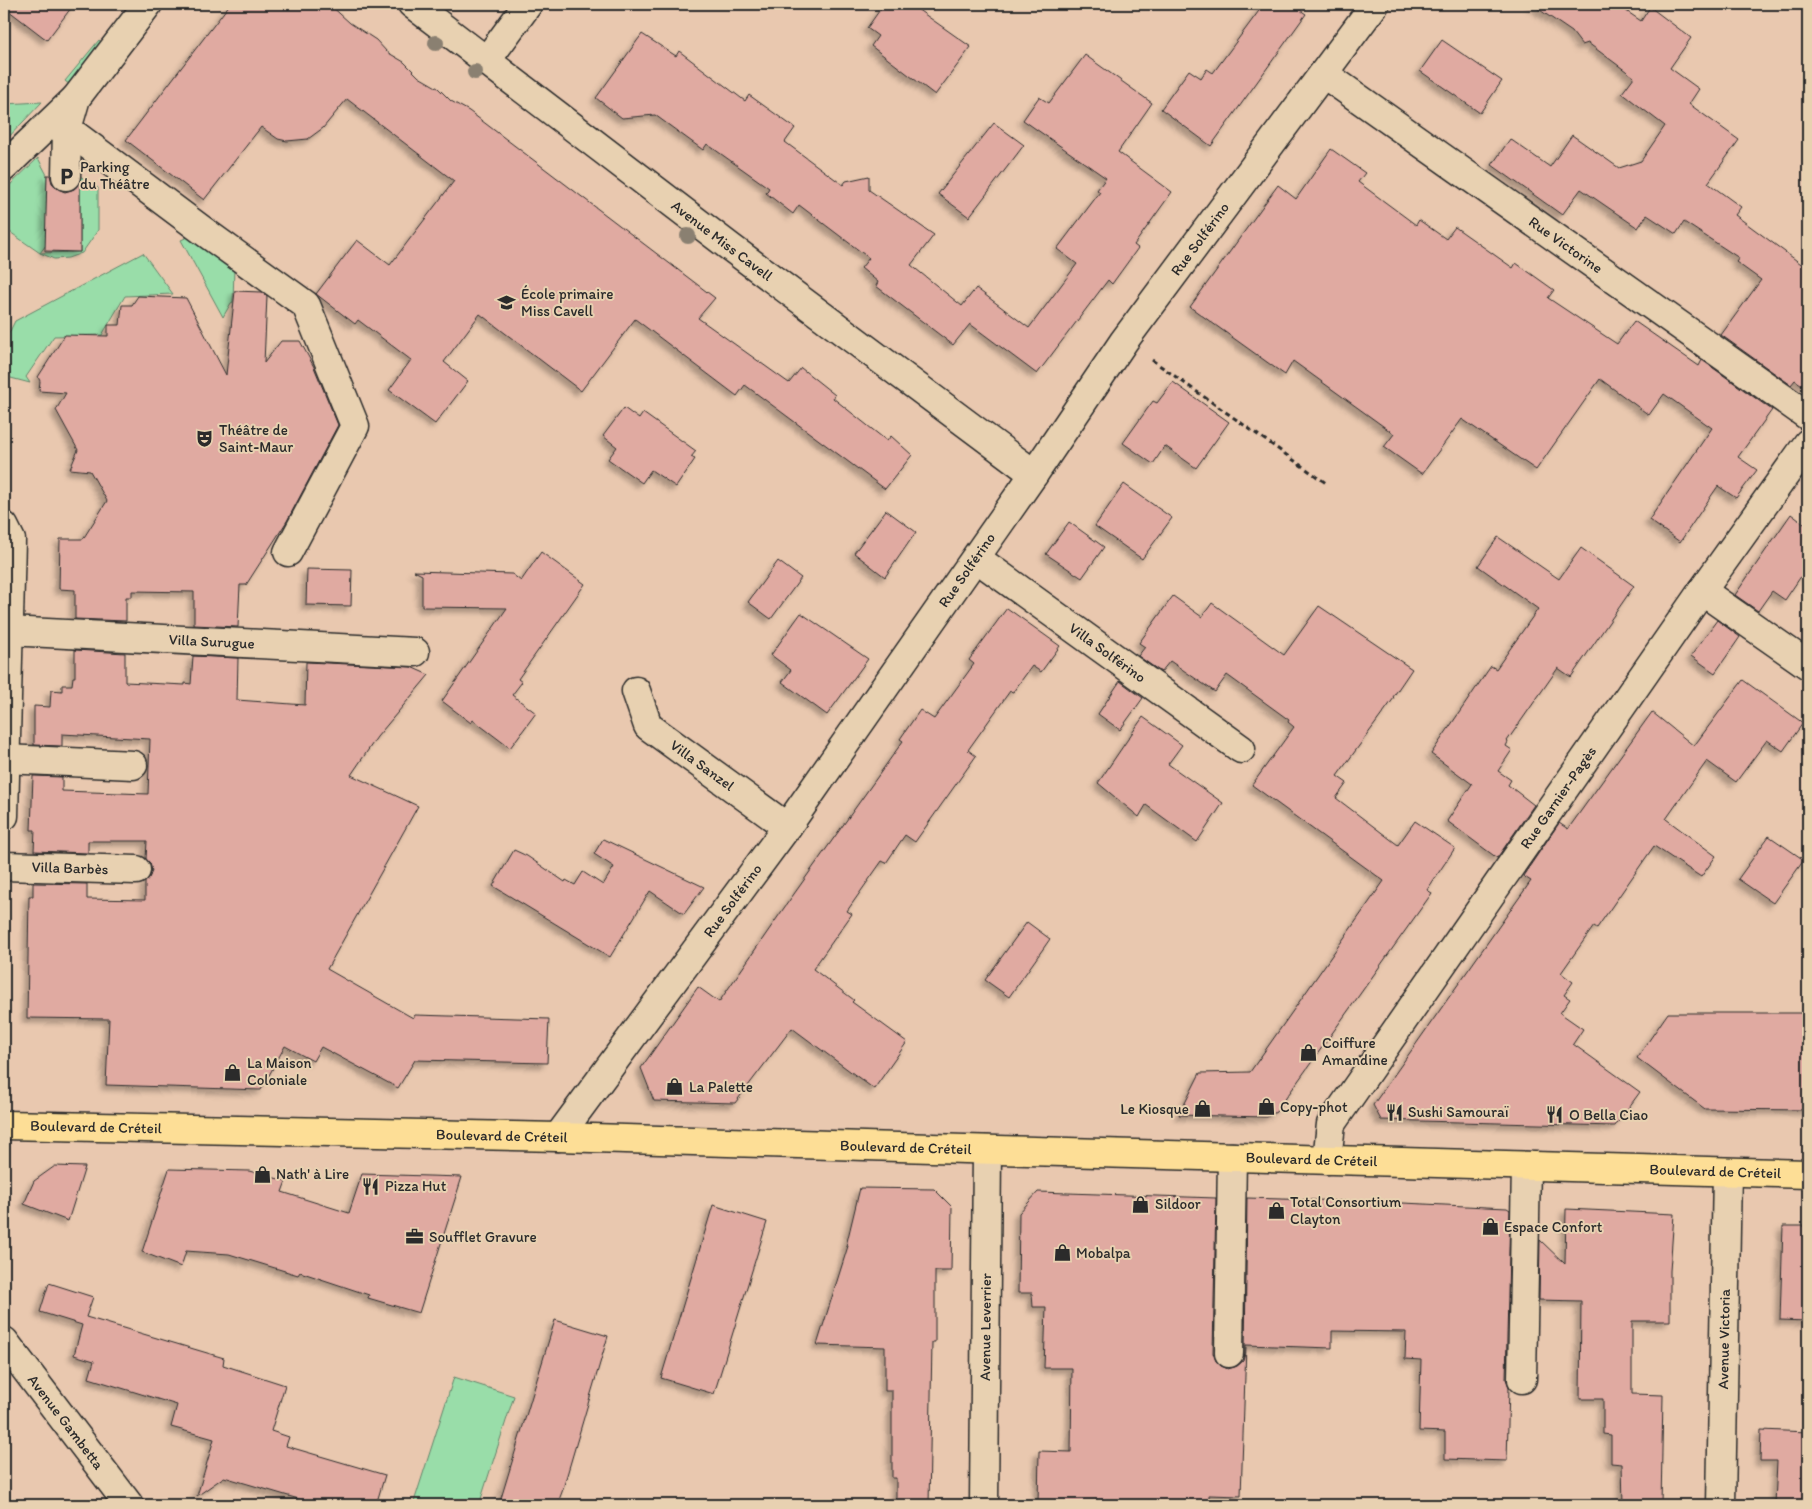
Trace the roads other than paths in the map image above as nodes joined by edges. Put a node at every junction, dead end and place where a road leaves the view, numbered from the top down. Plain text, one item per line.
1 (148, 4) edge
2 (412, 4) edge
3 (528, 4) edge
4 (1375, 4) edge
5 (487, 60) junction
6 (1324, 74) junction
7 (76, 98) junction
8 (67, 130) junction
9 (4, 167) edge
10 (66, 176) dead end
11 (1808, 416) edge
12 (1808, 443) edge
13 (1034, 474) junction
14 (7, 533) edge
15 (288, 552) dead end
16 (976, 558) junction
17 (1702, 590) junction
18 (8, 631) junction
19 (415, 652) dead end
20 (1808, 665) edge
21 (636, 691) dead end
22 (1241, 749) dead end
23 (5, 759) edge
24 (133, 765) dead end
25 (4, 816) edge
26 (787, 826) junction
27 (4, 866) edge
28 (136, 870) dead end
29 (4, 1124) edge
30 (558, 1137) junction
31 (987, 1150) junction
32 (1232, 1157) junction
33 (1327, 1160) junction
34 (1526, 1166) junction
35 (1727, 1172) junction
36 (1808, 1174) edge
37 (4, 1341) edge
38 (1229, 1352) dead end
39 (1522, 1379) dead end
40 (129, 1505) edge
41 (984, 1505) edge
42 (1721, 1505) edge

1 - 7 street
2 - 5 street, Avenue Miss Cavell
3 - 5 street
4 - 6 street, Rue Solférino
5 - 13 street, Avenue Miss Cavell
6 - 11 street, Rue Victorine
6 - 13 street, Rue Solférino
7 - 8 street
7 - 9 street
8 - 10 street
8 - 15 street
12 - 17 street, Rue Garnier-Pagès
13 - 16 street, Rue Solférino
14 - 18 street
16 - 22 street, Villa Solférino
16 - 26 street, Rue Solférino
17 - 20 street
17 - 33 street, Rue Garnier-Pagès
18 - 19 street, Villa Surugue
18 - 23 street
21 - 26 street, Villa Sanzel
23 - 24 street
23 - 25 street
26 - 30 street, Rue Solférino
27 - 28 street, Villa Barbès
29 - 30 main road, Boulevard de Créteil
30 - 31 main road, Boulevard de Créteil
31 - 32 main road, Boulevard de Créteil
31 - 41 street, Avenue Leverrier
32 - 33 main road, Boulevard de Créteil
32 - 38 street
33 - 34 main road, Boulevard de Créteil
34 - 35 main road, Boulevard de Créteil
34 - 39 street
35 - 36 main road, Boulevard de Créteil
35 - 42 street, Avenue Victoria
37 - 40 street, Avenue Gambetta

